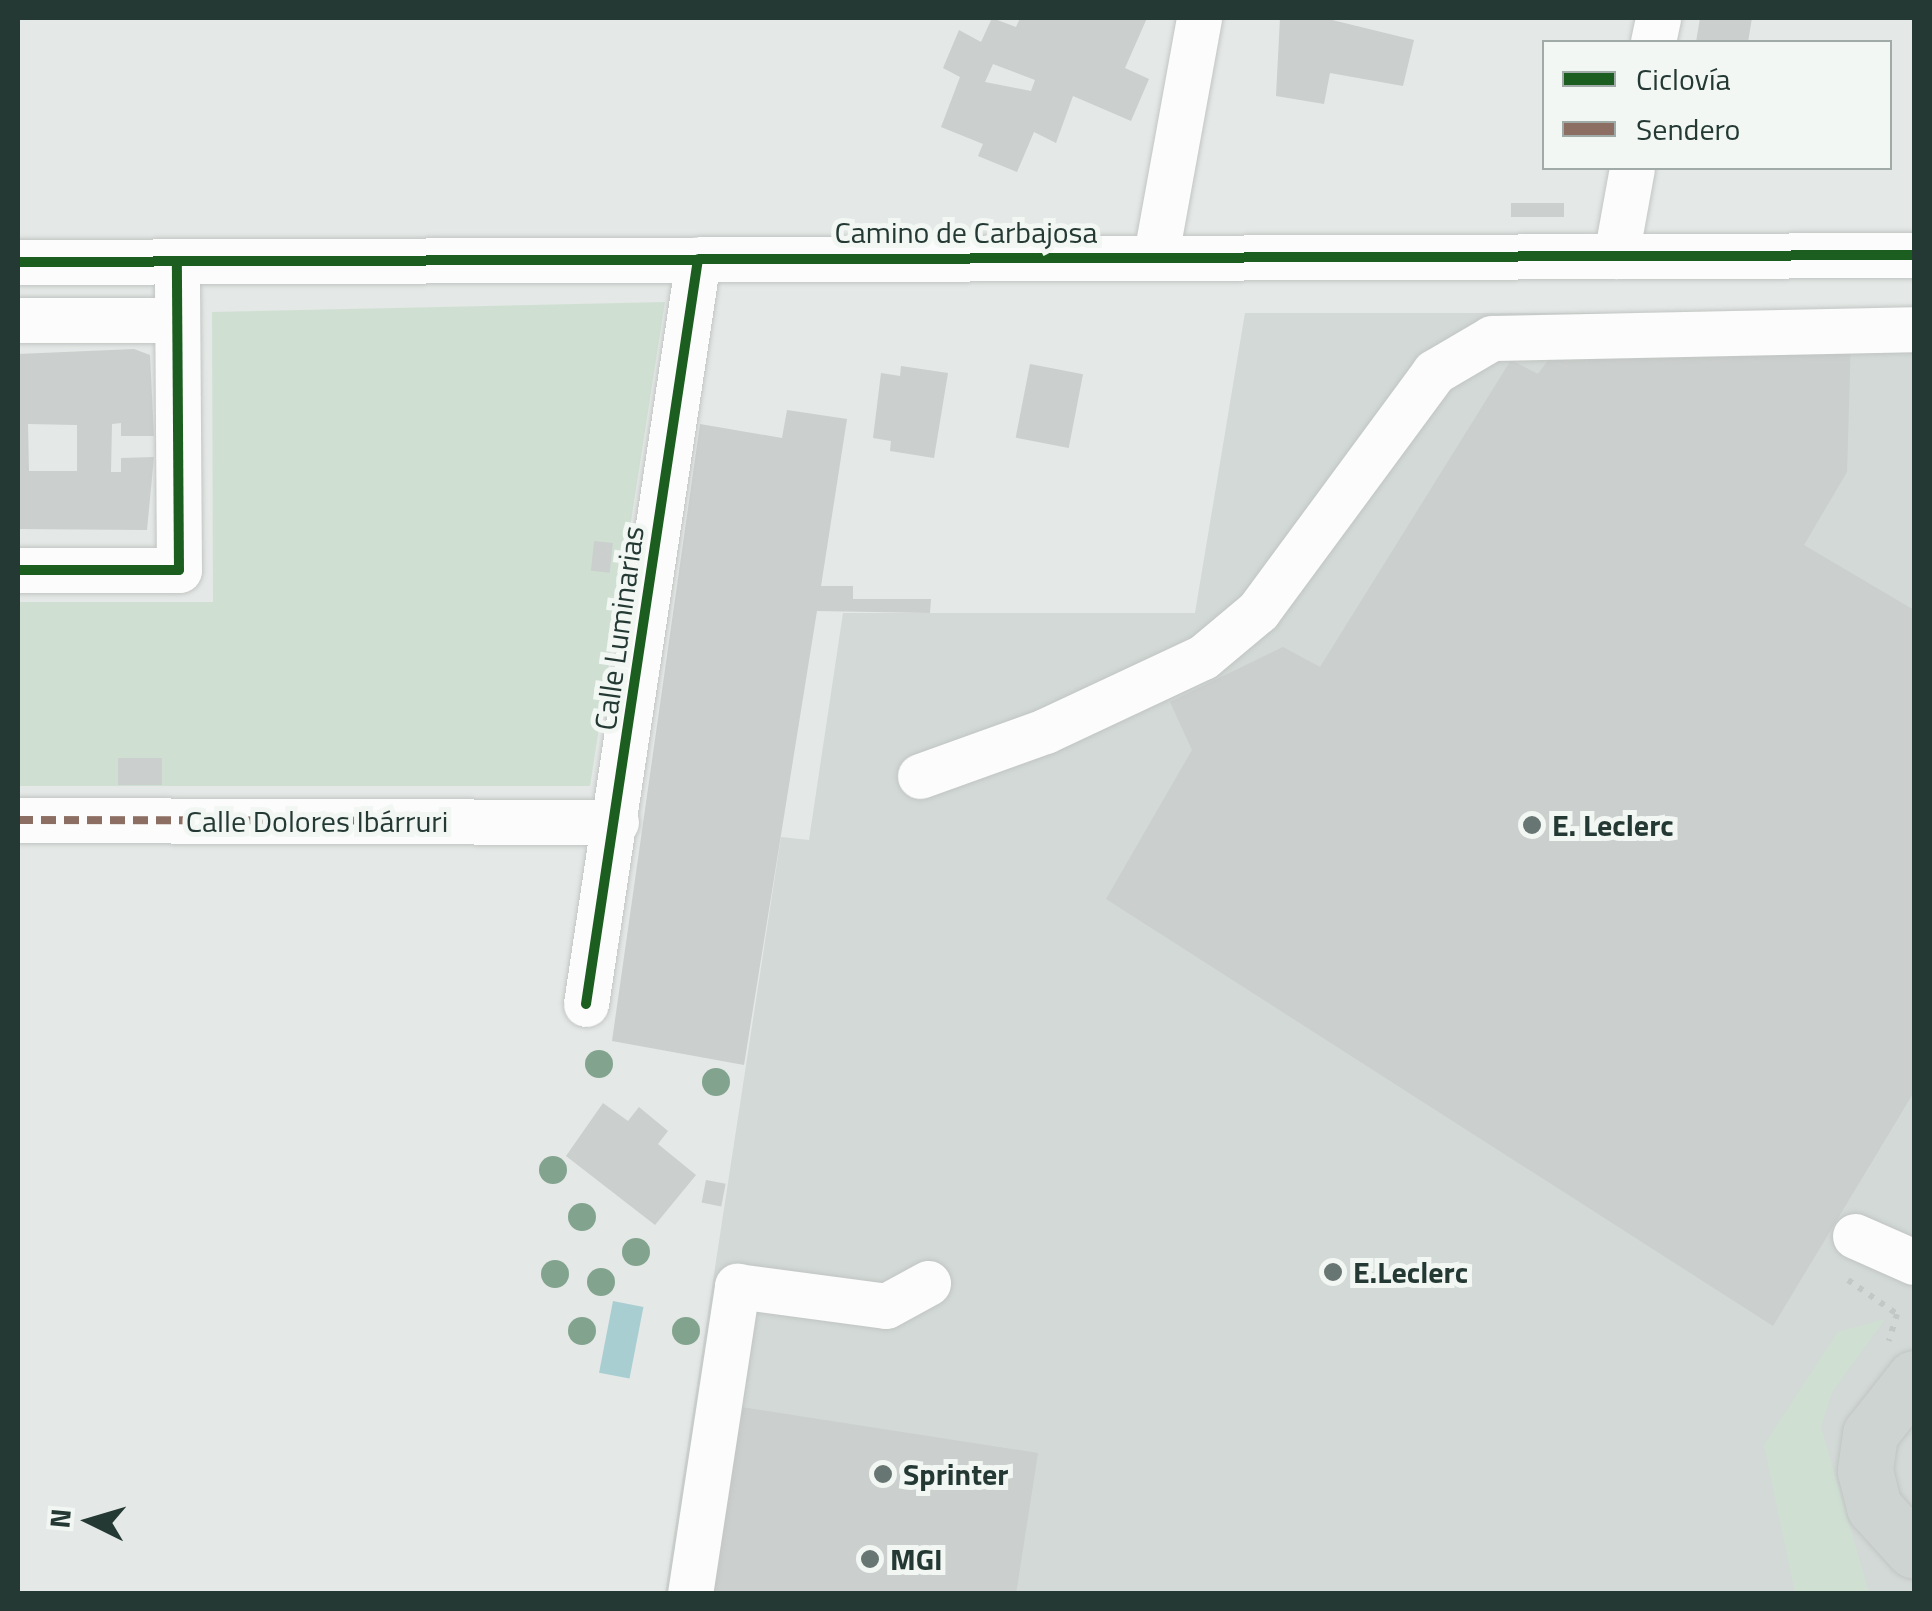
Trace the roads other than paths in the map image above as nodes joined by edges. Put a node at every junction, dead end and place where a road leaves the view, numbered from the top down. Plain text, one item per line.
1 (1199, 18) edge
2 (1632, 170) edge
3 (1156, 255) junction
4 (1914, 255) edge
5 (1616, 256) junction
6 (698, 260) junction
7 (18, 262) edge
8 (178, 263) junction
9 (18, 320) edge
10 (176, 320) junction
11 (1914, 329) edge
12 (18, 570) edge
13 (920, 776) dead end
14 (18, 820) edge
15 (616, 822) junction
16 (586, 1004) dead end
17 (1845, 1253) road end
18 (1914, 1262) edge
19 (928, 1283) dead end
20 (1902, 1360) edge
21 (1905, 1544) edge
22 (690, 1594) edge
23 (1904, 1594) edge

1 - 3 street
2 - 5 street
3 - 5 street, Camino de Carbajosa
3 - 6 street, Camino de Carbajosa
4 - 5 street, Camino de Carbajosa
6 - 8 street, Camino de Carbajosa
6 - 15 street, Calle Luminarias
7 - 8 street, Camino de Carbajosa
8 - 10 street
9 - 10 street
10 - 12 street
11 - 13 street
14 - 15 street, Calle Dolores Ibárruri
15 - 16 street, Calle Luminarias
17 - 18 street
19 - 22 street
20 - 21 main road
21 - 23 main road

